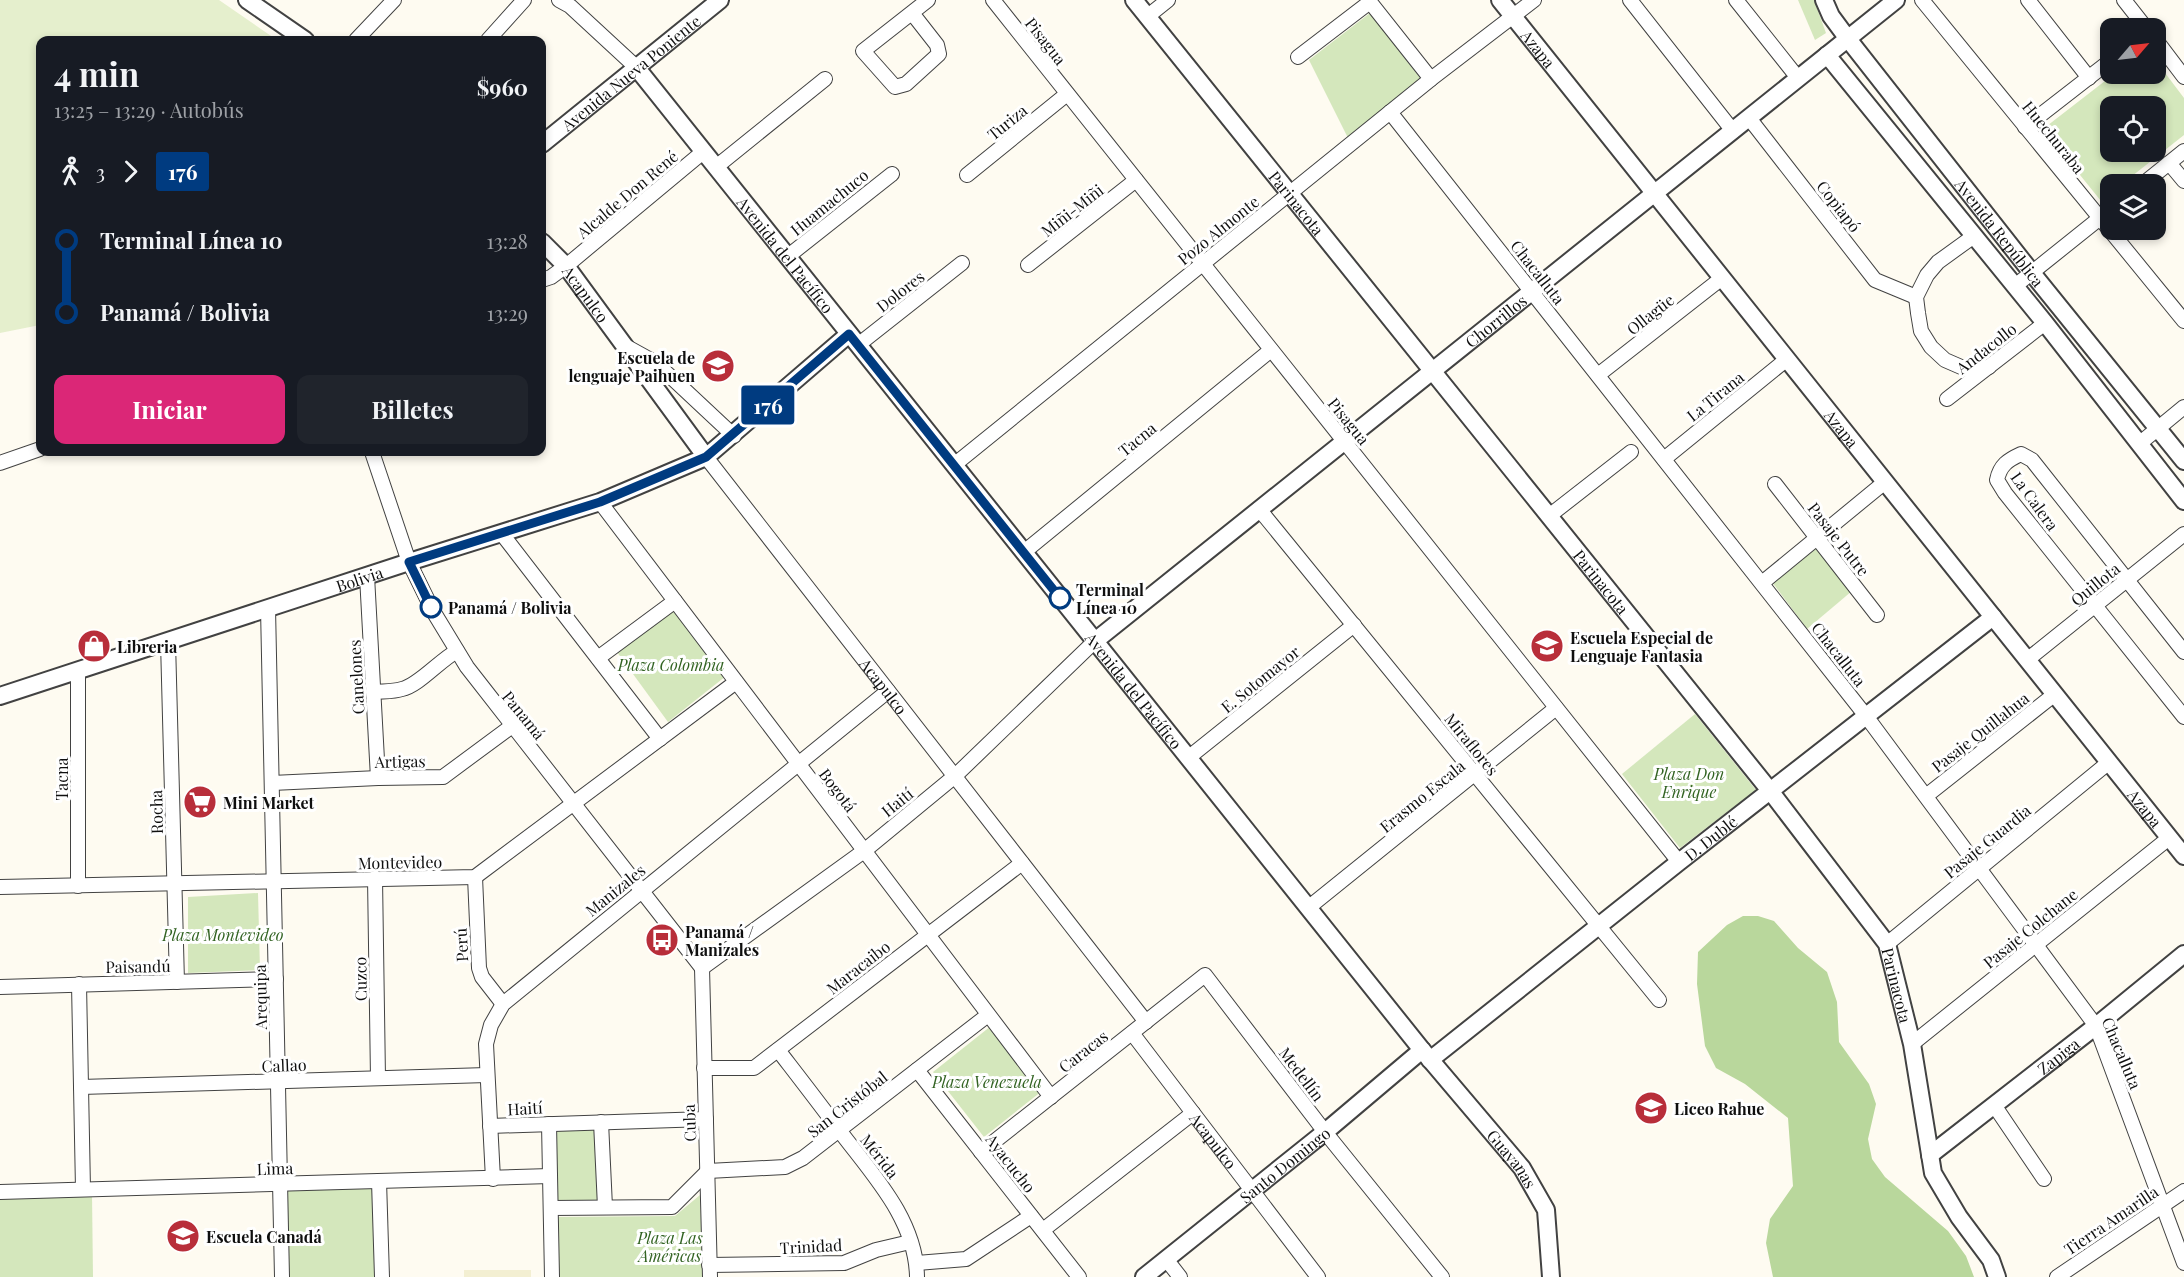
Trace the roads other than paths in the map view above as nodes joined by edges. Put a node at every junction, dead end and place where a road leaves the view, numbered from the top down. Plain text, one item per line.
1 (247, 0) edge
2 (394, 0) edge
3 (524, 0) edge
4 (559, 0) edge
5 (720, 0) edge
6 (928, 0) edge
7 (993, 0) edge
8 (1134, 0) edge
9 (1168, 0) edge
10 (1500, 0) edge
11 (1534, 0) edge
12 (1630, 0) edge
13 (1736, 0) edge
14 (1824, 0) edge
15 (1896, 0) edge
16 (1922, 0) edge
17 (2028, 0) edge
18 (2124, 0) edge
19 (912, 13) junction
20 (1148, 16) junction
21 (1513, 16) junction
22 (2138, 18) edge
23 (298, 36) edge
24 (360, 36) edge
25 (492, 36) edge
26 (1848, 39) junction
27 (2166, 53) edge
28 (1827, 56) junction
29 (1298, 57) dead end
30 (636, 67) junction
31 (2100, 69) edge
32 (2184, 77) edge
33 (1798, 78) junction
34 (2089, 78) junction
35 (1431, 79) junction
36 (825, 80) dead end
37 (1067, 94) junction
38 (1390, 112) junction
39 (1749, 118) junction
40 (2025, 127) junction
41 (1733, 131) junction
42 (546, 141) edge
43 (2184, 151) edge
44 (703, 152) junction
45 (2169, 163) junction
46 (716, 167) junction
47 (892, 174) dead end
48 (2155, 174) edge
49 (967, 175) dead end
50 (1136, 180) junction
51 (2184, 181) edge
52 (1655, 193) junction
53 (1289, 194) junction
54 (2100, 210) edge
55 (2100, 219) edge
56 (1974, 236) junction
57 (2124, 240) edge
58 (546, 246) edge
59 (787, 257) junction
60 (962, 263) dead end
61 (1202, 264) junction
62 (566, 266) junction
63 (1028, 266) dead end
64 (2032, 273) junction
65 (1722, 278) junction
66 (546, 279) edge
67 (2015, 286) junction
68 (1532, 291) junction
69 (1917, 297) junction
70 (2184, 321) edge
71 (2045, 323) junction
72 (853, 339) junction
73 (627, 347) junction
74 (1271, 351) junction
75 (1787, 359) junction
76 (1989, 367) junction
77 (1432, 371) junction
78 (1598, 375) junction
79 (1947, 399) dead end
80 (2184, 407) edge
81 (2157, 428) junction
82 (734, 436) junction
83 (1344, 442) junction
84 (2139, 444) junction
85 (36, 450) edge
86 (1631, 452) dead end
87 (373, 456) edge
88 (706, 457) junction
89 (1664, 459) junction
90 (2184, 461) edge
91 (0, 463) edge
92 (954, 465) junction
93 (1885, 482) junction
94 (1775, 484) dead end
95 (2184, 501) edge
96 (600, 502) junction
97 (1259, 509) junction
98 (1549, 516) junction
99 (502, 534) junction
100 (2184, 534) edge
101 (1818, 538) junction
102 (1024, 552) junction
103 (409, 562) junction
104 (367, 576) junction
105 (2127, 580) junction
106 (1762, 583) junction
107 (675, 601) junction
108 (2095, 606) junction
109 (268, 608) junction
110 (1878, 615) dead end
111 (1993, 617) junction
112 (1354, 625) junction
113 (1095, 641) junction
114 (168, 642) junction
115 (457, 651) junction
116 (2184, 652) edge
117 (598, 658) junction
118 (2027, 660) junction
119 (78, 672) junction
120 (736, 682) junction
121 (888, 691) junction
122 (373, 692) junction
123 (2055, 694) junction
124 (0, 696) edge
125 (1556, 708) junction
126 (1866, 716) junction
127 (2184, 717) edge
128 (512, 726) junction
129 (660, 739) junction
130 (1188, 758) junction
131 (798, 763) junction
132 (2108, 763) junction
133 (1475, 774) junction
134 (955, 776) junction
135 (378, 777) junction
136 (272, 783) junction
137 (1771, 792) junction
138 (1926, 796) junction
139 (573, 804) junction
140 (2169, 838) junction
141 (864, 850) junction
142 (2184, 856) edge
143 (1679, 862) junction
144 (1022, 863) junction
145 (1979, 869) junction
146 (475, 877) junction
147 (375, 878) junction
148 (274, 882) junction
149 (174, 884) junction
150 (78, 886) junction
151 (0, 887) edge
152 (641, 889) junction
153 (1308, 908) junction
154 (1599, 926) junction
155 (928, 934) junction
156 (1887, 944) junction
157 (2036, 945) junction
158 (2184, 954) edge
159 (702, 968) junction
160 (1205, 975) joint
161 (276, 979) junction
162 (177, 982) junction
163 (79, 984) junction
164 (0, 987) edge
165 (1659, 1000) dead end
166 (503, 1004) junction
167 (988, 1015) junction
168 (1146, 1022) junction
169 (2096, 1026) junction
170 (1132, 1033) junction
171 (1912, 1044) junction
172 (778, 1050) junction
173 (1426, 1055) junction
174 (704, 1068) junction
175 (917, 1070) junction
176 (487, 1075) junction
177 (378, 1078) junction
178 (278, 1082) junction
179 (81, 1087) junction
180 (1051, 1097) junction
181 (1994, 1105) junction
182 (1193, 1113) junction
183 (706, 1119) junction
184 (601, 1122) junction
185 (549, 1124) junction
186 (490, 1126) junction
187 (839, 1131) junction
188 (1325, 1132) junction
189 (981, 1152) junction
190 (1930, 1155) junction
191 (708, 1171) junction
192 (550, 1176) junction
193 (493, 1179) junction
194 (2044, 1179) dead end
195 (379, 1181) junction
196 (280, 1185) junction
197 (83, 1189) junction
198 (1251, 1191) junction
199 (2184, 1191) edge
200 (0, 1192) edge
201 (2164, 1205) junction
202 (605, 1207) junction
203 (551, 1208) junction
204 (1031, 1216) junction
205 (1043, 1230) junction
206 (910, 1242) junction
207 (1166, 1259) junction
208 (2184, 1263) edge
209 (917, 1270) edge
210 (710, 1271) edge
211 (282, 1277) edge
212 (382, 1277) edge
213 (552, 1277) edge
214 (1079, 1277) edge
215 (1144, 1277) edge
216 (1180, 1277) edge
217 (1318, 1277) edge
218 (1442, 1277) edge
219 (1551, 1277) edge
220 (1997, 1277) edge
221 (2057, 1277) edge

1 - 23 street
2 - 24 street
3 - 25 street
4 - 30 street
5 - 30 street, Avenida Nueva Poniente
6 - 19 street
7 - 37 street, Pisagua
8 - 20 street, Parinacota
9 - 20 street
10 - 21 street, Azapa
11 - 21 street, Pozo Almonte
12 - 41 street
13 - 33 street
14 - 26 street, Avenida República
15 - 26 street, Chorrillos
16 - 40 street, Huechuraba
17 - 34 street
18 - 22 street
19 - 19 street
20 - 53 street, Parinacota
21 - 35 street, Pozo Almonte
21 - 52 street, Azapa
26 - 28 street, Chorrillos
26 - 64 street, Avenida República
27 - 32 street
28 - 33 street, Chorrillos
28 - 56 street, Avenida República
29 - 35 street
30 - 42 street, Avenida Nueva Poniente
30 - 44 street, Avenida del Pacífico
31 - 34 street
33 - 39 street, Chorrillos
34 - 40 street
35 - 38 street, Pozo Almonte
36 - 46 street
37 - 49 street, Turiza
37 - 50 street, Pisagua
38 - 53 street, Pozo Almonte
38 - 68 street, Chacalluta
39 - 41 street, Chorrillos
39 - 69 street, Copiapó
40 - 54 street, Huechuraba
41 - 52 street, Chorrillos
43 - 45 street
44 - 46 street, Avenida del Pacífico
44 - 62 street, Alcalde Don René
45 - 48 street
45 - 51 street
46 - 59 street, Avenida del Pacífico
47 - 59 street, Huamachuco
50 - 61 street, Pisagua
50 - 63 street, Miñi-Miñi
52 - 65 street, Azapa
52 - 68 street, Chorrillos
53 - 61 street, Pozo Almonte
53 - 77 street, Parinacota
55 - 64 street
56 - 67 street, Avenida República
56 - 69 street
57 - 70 street, Huechuraba
58 - 62 street, Acapulco
59 - 72 street, Avenida del Pacífico
60 - 72 street, Dolores
61 - 74 street, Pisagua
61 - 92 street, Pozo Almonte
62 - 66 street, Alcalde Don René
62 - 73 street, Acapulco
64 - 67 street
64 - 81 street, Avenida República
65 - 75 street, Azapa
65 - 78 street, Ollagüe
67 - 71 street, Avenida República
68 - 77 street, Chorrillos
68 - 78 street, Chacalluta
69 - 76 street
71 - 76 street, Andacollo
71 - 84 street, Avenida República
72 - 82 street, Bolivia
72 - 92 street, Avenida del Pacífico
73 - 82 street, Acapulco
73 - 88 street, Acapulco
74 - 83 street, Pisagua
74 - 102 street, Tacna
75 - 89 street, La Tirana
75 - 93 street, Azapa
76 - 79 street, Andacollo
77 - 83 street, Chorrillos
77 - 98 street, Parinacota
78 - 89 street, Chacalluta
80 - 81 street
81 - 84 street
81 - 90 street, Avenida República
82 - 88 street, Bolivia
83 - 97 street, Chorrillos
83 - 125 street, Pisagua
84 - 95 street, Avenida República
85 - 91 street
86 - 98 street
87 - 103 street, Panamá
88 - 96 street, Bolivia
88 - 121 street, Acapulco
89 - 106 street, Chacalluta
92 - 102 street, Avenida del Pacífico
93 - 101 street
93 - 111 street, Azapa
94 - 101 street, Pasaje Putre
96 - 99 street, Bolivia
96 - 107 street, Bogotá
97 - 112 street, Miraflores
97 - 113 street, Chorrillos
98 - 137 street, Parinacota
99 - 103 street, Bolivia
99 - 117 street
100 - 105 street, Quillota
101 - 106 street
101 - 110 street, Pasaje Putre
102 - 113 street, Avenida del Pacífico
103 - 104 street, Bolivia
103 - 115 street, Panamá
104 - 109 street, Bolivia
104 - 122 street, Canelones
105 - 108 street, Quillota
105 - 108 street, La Calera
105 - 116 street, La Calera
106 - 126 street, Chacalluta
107 - 117 street
107 - 120 street, Bogotá
108 - 118 street, Quillota
108 - 127 street, La Calera
109 - 114 street, Bolivia
109 - 136 street, Arequipa
111 - 118 street, Azapa
111 - 126 street, D. Dublé
112 - 130 street, E. Sotomayor
112 - 133 street, Miraflores
113 - 130 street, Avenida del Pacífico
113 - 134 street, Haití
114 - 119 street, Bolivia
114 - 149 street, Rocha
115 - 122 street
115 - 128 street, Panamá
117 - 129 street
118 - 123 street, Azapa
119 - 124 street, Bolivia
119 - 150 street, Tacna
120 - 129 street
120 - 131 street, Bogotá
121 - 131 street, Manizales
121 - 134 street, Acapulco
122 - 135 street, Canelones
123 - 132 street, Azapa
123 - 138 street, Pasaje Quillahua
125 - 133 street, Erasmo Escala
125 - 143 street, Pisagua
126 - 137 street, D. Dublé
126 - 138 street, Chacalluta
128 - 135 street, Artigas
128 - 139 street, Panamá
129 - 139 street
130 - 153 street, Avenida del Pacífico
131 - 141 street, Bogotá
131 - 152 street, Manizales
132 - 140 street, Azapa
132 - 145 street, Pasaje Guardia
133 - 153 street, Erasmo Escala
133 - 154 street, Miraflores
134 - 141 street, Haití
134 - 144 street, Acapulco
135 - 136 street, Artigas
136 - 148 street, Arequipa
137 - 143 street, D. Dublé
137 - 156 street, Parinacota
138 - 145 street, Chacalluta
139 - 146 street
139 - 152 street, Panamá
140 - 142 street, Azapa
140 - 157 street, Pasaje Colchane
141 - 155 street, Bogotá
141 - 159 street, Haití
143 - 154 street, D. Dublé
144 - 155 street, Maracaibo
144 - 168 street, Acapulco
145 - 156 street, Pasaje Guardia
145 - 157 street, Chacalluta
146 - 147 street, Montevideo
146 - 166 street, Perú
147 - 148 street, Montevideo
147 - 177 street, Cuzco
148 - 149 street, Montevideo
148 - 161 street, Arequipa
149 - 150 street, Montevideo
149 - 162 street, Rocha
150 - 151 street, Montevideo
152 - 159 street, Panamá
152 - 166 street, Manizales
153 - 173 street, Avenida del Pacífico
154 - 165 street, Miraflores
154 - 173 street, D. Dublé
155 - 167 street, Bogotá
155 - 172 street, Maracaibo
156 - 171 street, Parinacota
157 - 169 street, Chacalluta
157 - 171 street, Pasaje Colchane
158 - 169 street, Zapiga
159 - 174 street, Cuba
160 - 168 street, Caracas
160 - 188 street, Medellín
161 - 162 street, Paisandú
161 - 178 street, Arequipa
162 - 163 street, Paisandú
163 - 164 street, Paisandú
163 - 179 street
166 - 176 street, Manizales
167 - 175 street, San Cristóbal
167 - 180 street, Bogotá
168 - 170 street, Caracas
169 - 181 street, Zapiga
169 - 201 street, Chacalluta
170 - 180 street, Caracas
170 - 182 street, Acapulco
171 - 190 street, Parinacota
172 - 174 street, Maracaibo
172 - 187 street, Mérida
173 - 188 street, Santo Domingo
173 - 219 street, Guayanas
174 - 183 street, Cuba
175 - 187 street, San Cristóbal
175 - 189 street, Ayacucho
176 - 177 street, Callao
176 - 186 street, Manizales
177 - 178 street, Callao
178 - 179 street, Callao
178 - 196 street, Arequipa
179 - 197 street
180 - 189 street, Caracas
181 - 190 street, Zapiga
181 - 194 street
182 - 198 street, Acapulco
182 - 205 street
183 - 184 street, Haití
183 - 191 street, Cuba
184 - 185 street, Haití
184 - 202 street
185 - 186 street, Haití
185 - 192 street
186 - 193 street, Manizales
187 - 191 street, San Cristóbal
187 - 206 street, Mérida
188 - 198 street, Santo Domingo
188 - 218 street, Medellín
189 - 204 street, Ayacucho
190 - 220 street, Parinacota
191 - 202 street
191 - 210 street, Cuba
192 - 193 street, Lima
192 - 203 street
193 - 195 street, Lima
195 - 196 street, Lima
195 - 212 street
196 - 197 street, Lima
196 - 211 street, Arequipa
197 - 200 street, Lima
198 - 207 street, Santo Domingo
198 - 217 street, Acapulco
199 - 201 street, Tierra Amarilla
201 - 208 street, Chacalluta
201 - 221 street, Tierra Amarilla
202 - 203 street
203 - 213 street
204 - 205 street, Ayacucho
204 - 209 street
205 - 214 street, Ayacucho
206 - 209 street, Mérida
206 - 210 street, Trinidad
207 - 215 street, Santo Domingo
207 - 216 street

